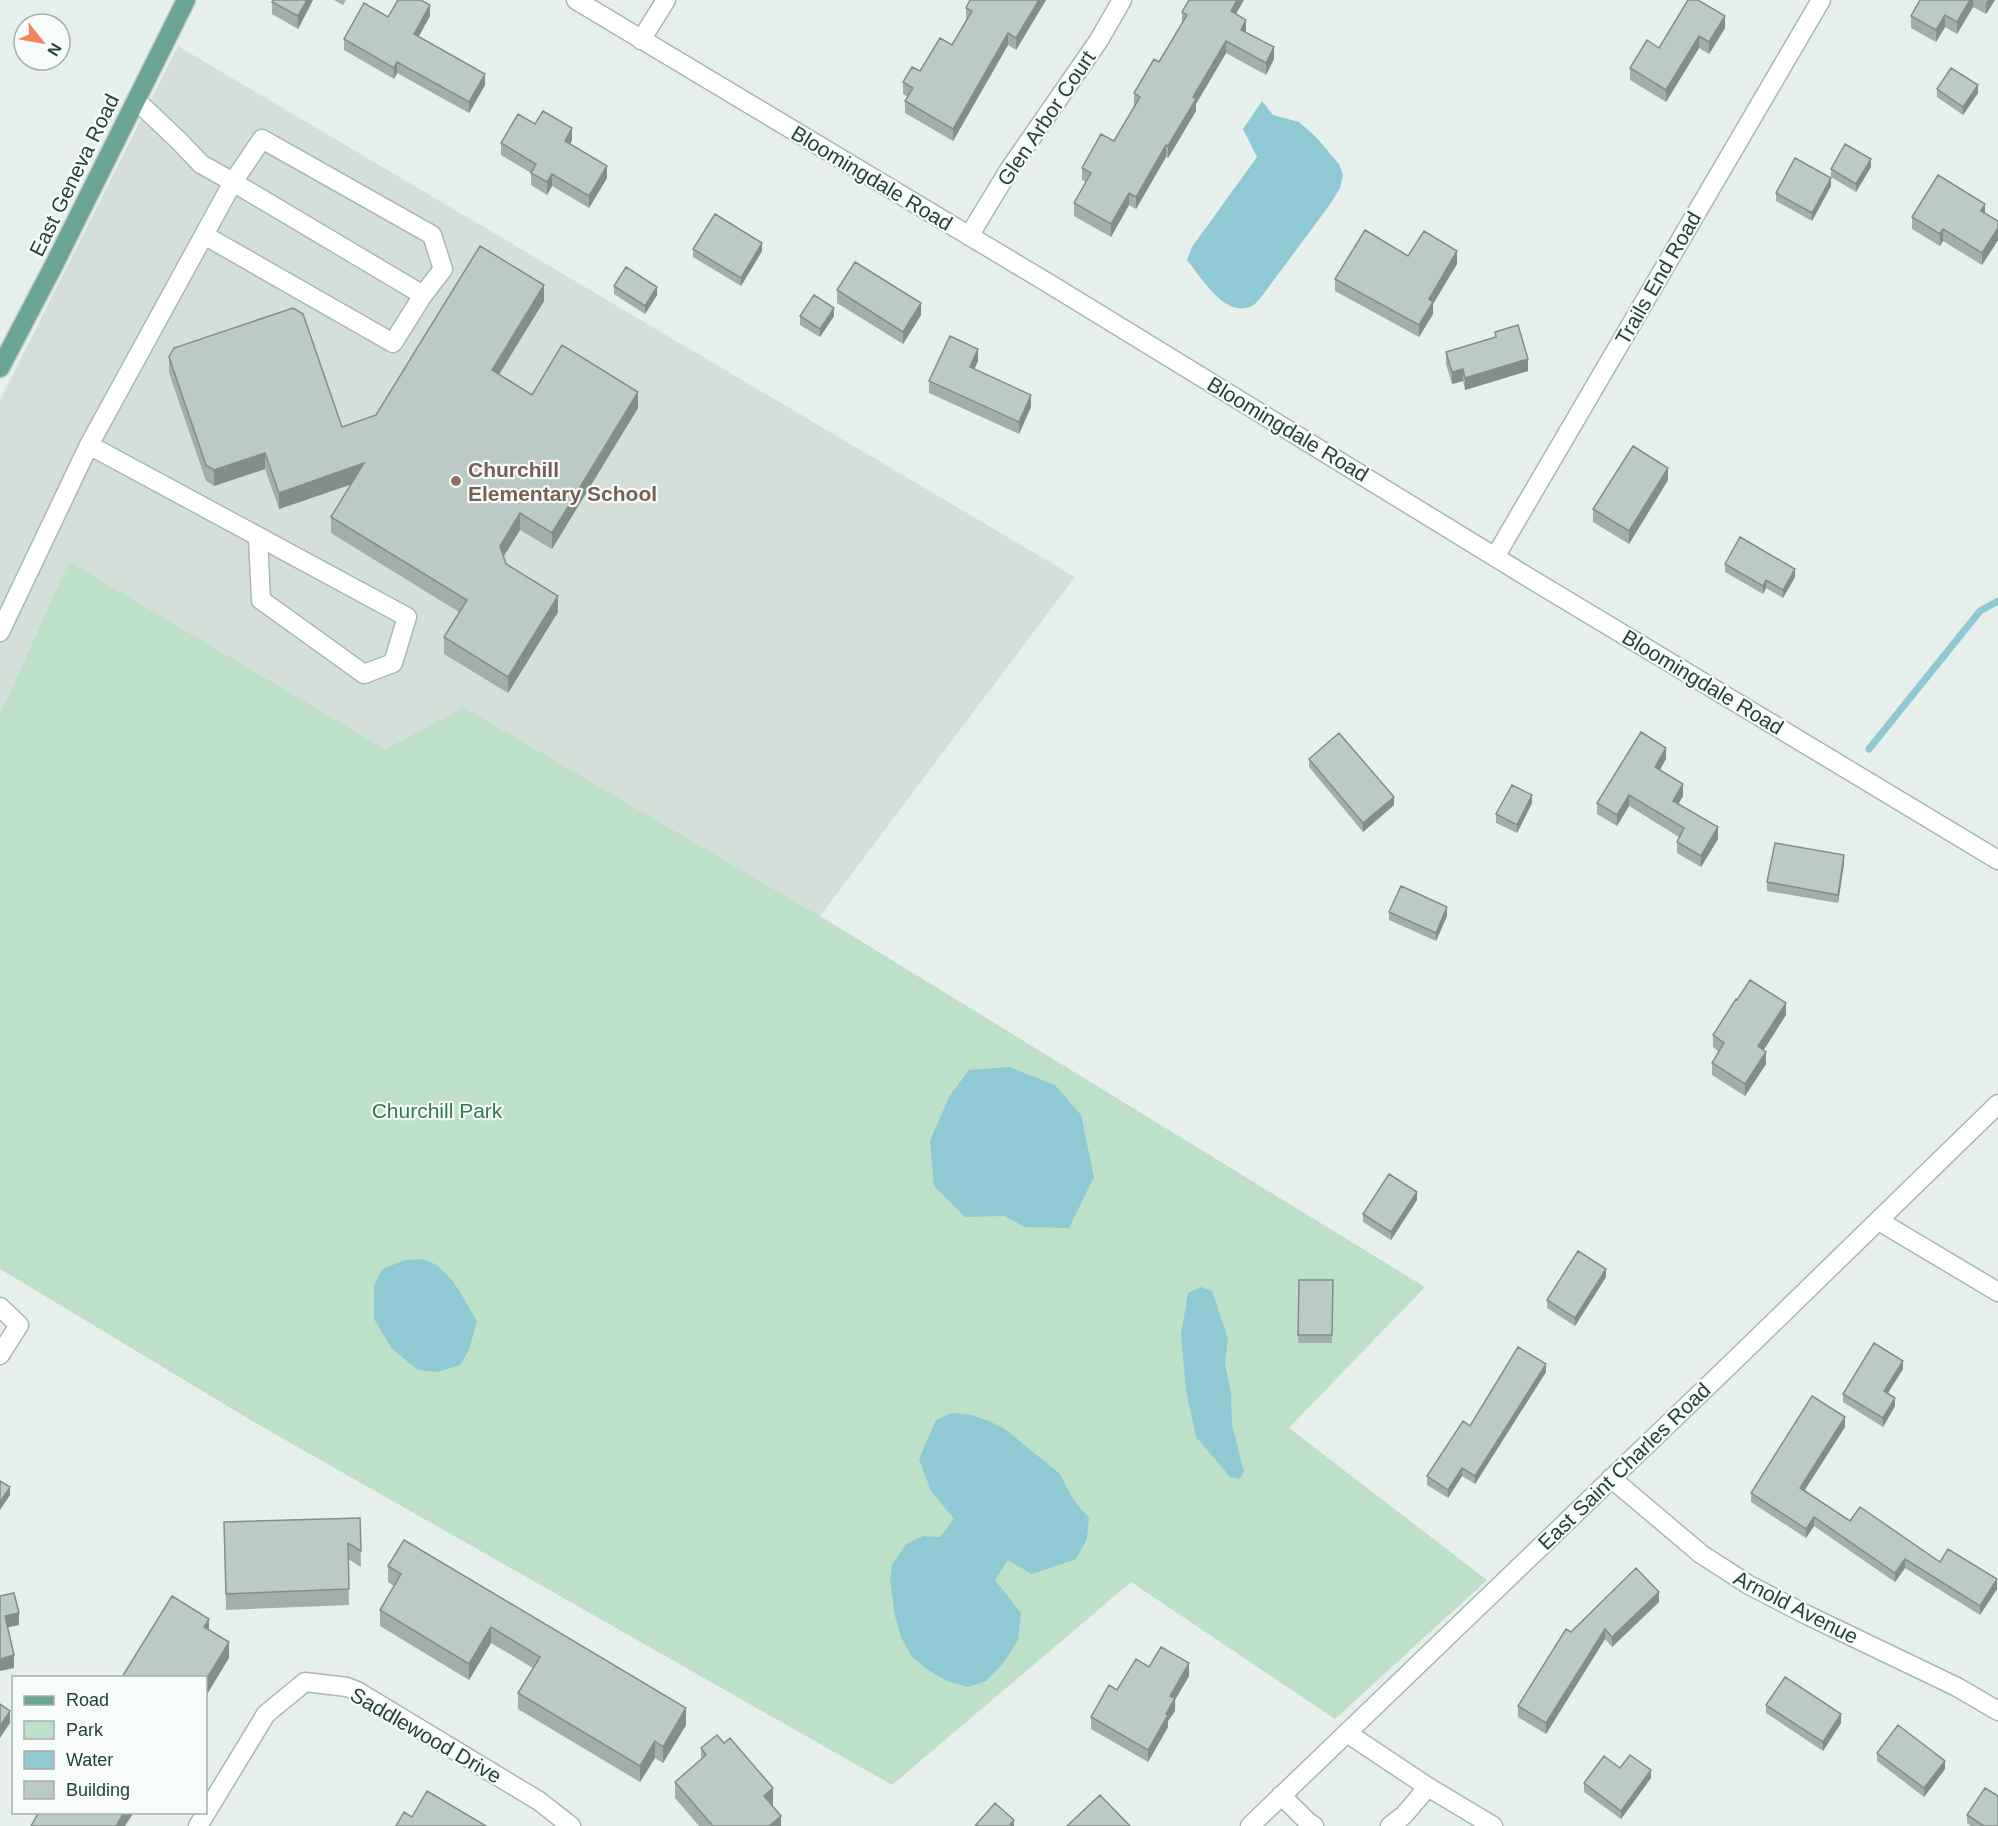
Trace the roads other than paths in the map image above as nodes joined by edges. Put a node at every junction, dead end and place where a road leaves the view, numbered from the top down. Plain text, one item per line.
1 (186, 0) edge
2 (576, 0) edge
3 (666, 0) edge
4 (1122, 0) edge
5 (1821, 0) edge
6 (642, 40) junction
7 (136, 100) junction
8 (233, 182) junction
9 (204, 235) junction
10 (969, 236) junction
11 (423, 295) junction
12 (0, 368) edge
13 (89, 445) junction
14 (258, 538) junction
15 (1495, 557) junction
16 (0, 632) edge
17 (1998, 860) edge
18 (1998, 1104) edge
19 (1879, 1221) junction
20 (1998, 1292) edge
21 (0, 1307) edge
22 (0, 1355) edge
23 (1611, 1479) junction
24 (1998, 1710) edge
25 (1347, 1733) junction
26 (1428, 1787) junction
27 (1281, 1796) junction
28 (207, 1811) edge
29 (571, 1826) edge
30 (1250, 1826) edge
31 (1314, 1826) edge
32 (1390, 1826) edge
33 (1493, 1826) edge

1 - 7 main road, East Geneva Road
2 - 6 street, Bloomingdale Road
3 - 6 street
4 - 10 street, Glen Arbor Court
5 - 15 street, Trails End Road
6 - 10 street, Bloomingdale Road
7 - 8 street
7 - 12 main road, East Geneva Road
8 - 9 street
8 - 11 street
8 - 11 street
9 - 11 street
9 - 13 street
10 - 15 street, Bloomingdale Road
13 - 14 street
13 - 16 street
14 - 14 street
15 - 17 street, Bloomingdale Road
18 - 19 street, East Saint Charles Road
19 - 20 street
19 - 23 street, East Saint Charles Road
21 - 22 street
23 - 24 street, Arnold Avenue
23 - 25 street, East Saint Charles Road
25 - 26 street
25 - 27 street, East Saint Charles Road
26 - 32 street
26 - 33 street
27 - 30 street, East Saint Charles Road
27 - 31 street
28 - 29 street, Saddlewood Drive

